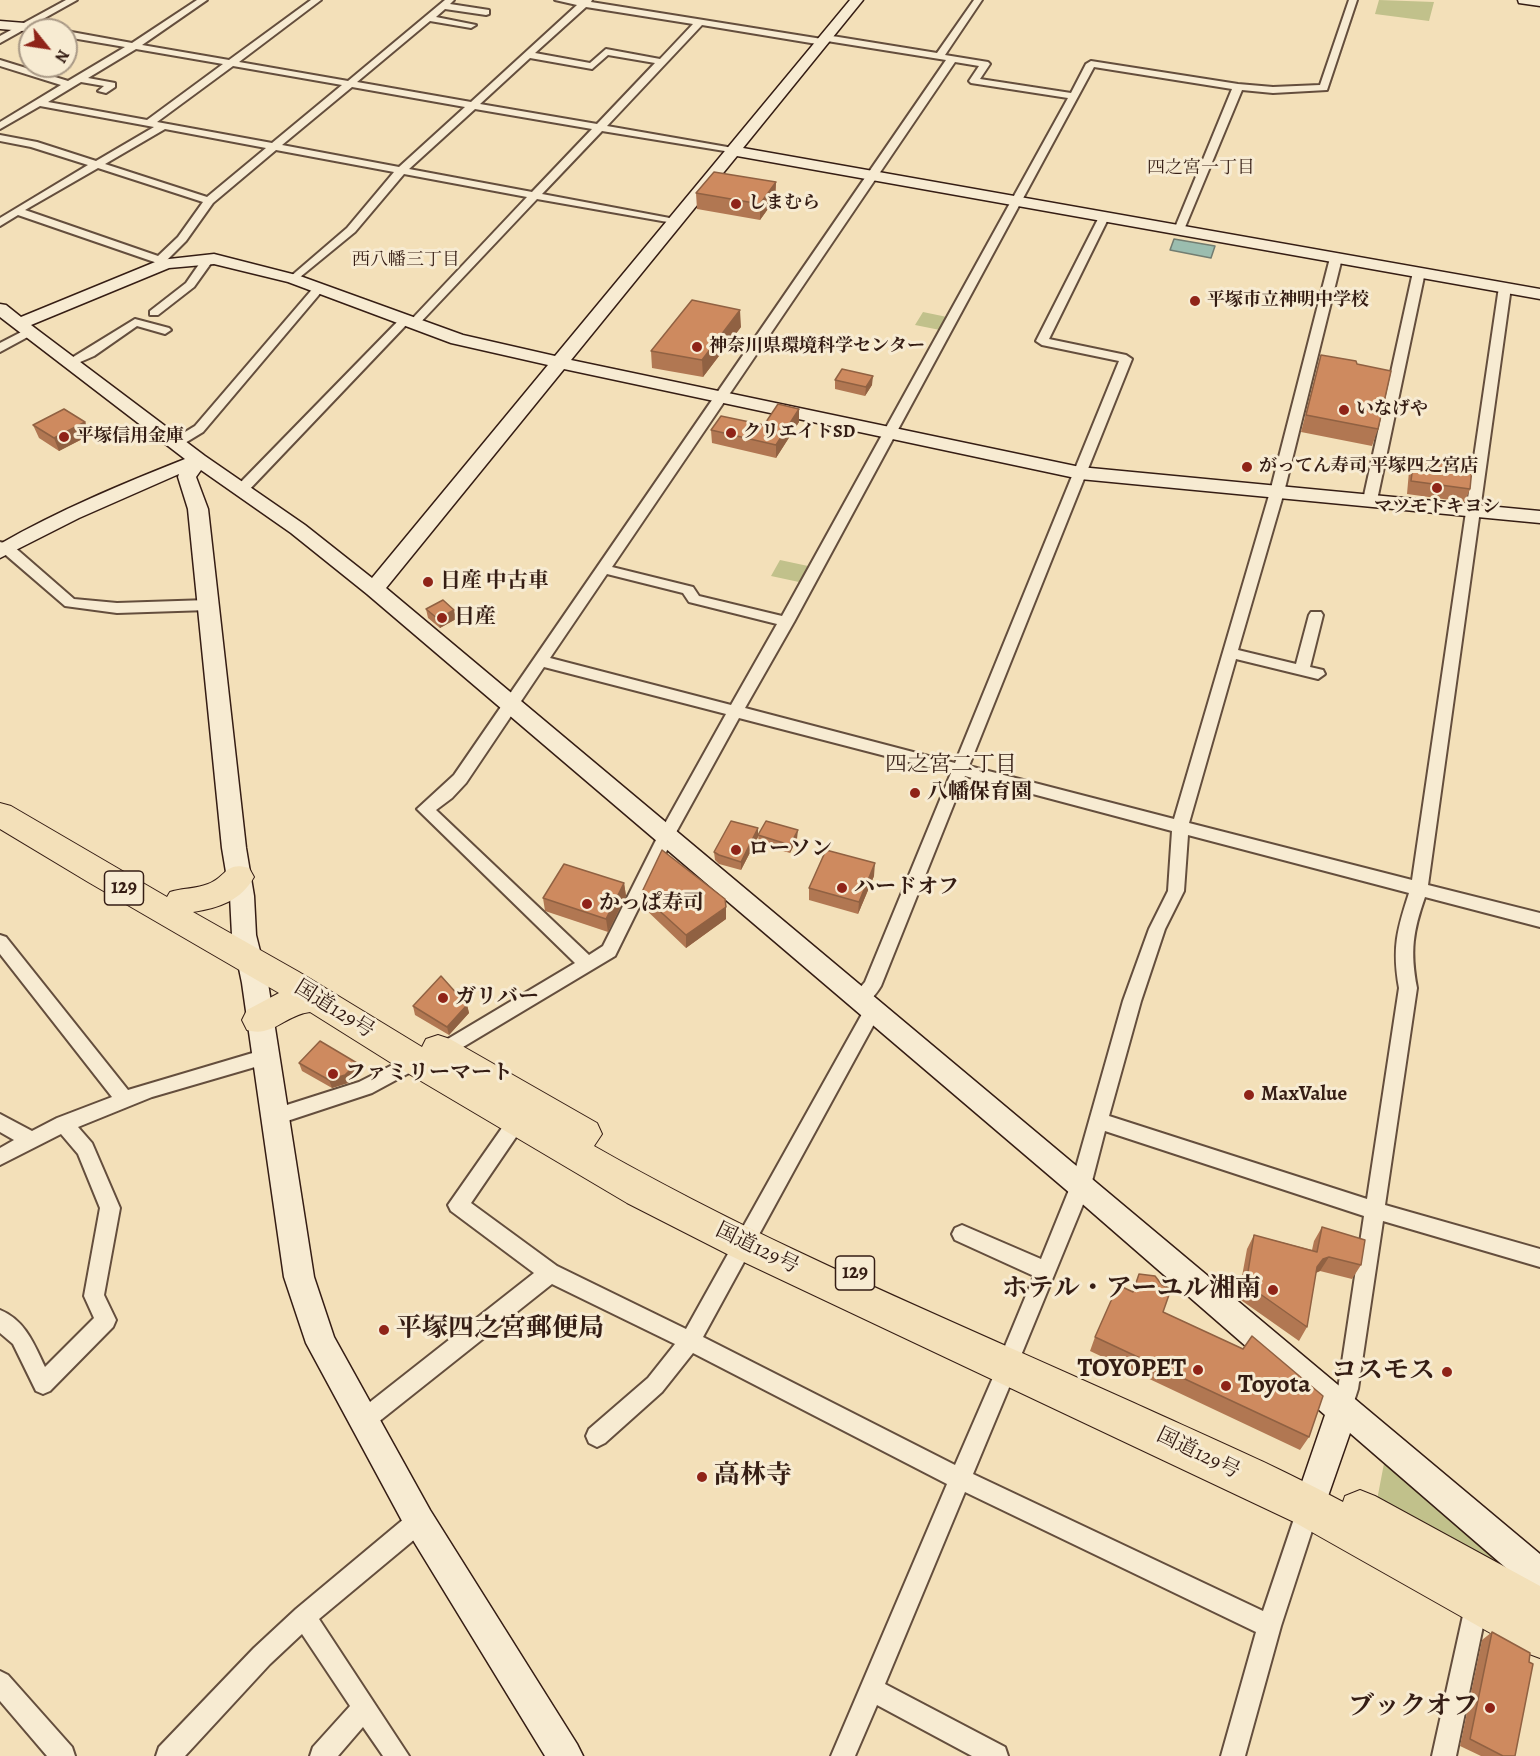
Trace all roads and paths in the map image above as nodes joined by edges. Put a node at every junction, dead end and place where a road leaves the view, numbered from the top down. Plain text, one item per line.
1 (73, 0) edge
2 (203, 0) edge
3 (317, 0) edge
4 (559, 0) edge
5 (857, 0) edge
6 (978, 0) edge
7 (1353, 0) edge
8 (1524, 0) edge
9 (586, 2) edge
10 (1540, 2) edge
11 (447, 3) edge
12 (486, 12) dead end
13 (41, 18) edge
14 (428, 18) junction
15 (700, 22) junction
16 (0, 25) edge
17 (471, 25) dead end
18 (18, 26) edge
19 (18, 31) edge
20 (78, 36) edge
21 (0, 40) edge
22 (824, 40) junction
23 (134, 46) junction
24 (528, 55) junction
25 (939, 57) junction
26 (952, 59) junction
27 (663, 62) junction
28 (0, 63) edge
29 (230, 63) junction
30 (80, 79) junction
31 (348, 84) junction
32 (70, 85) junction
33 (1238, 87) junction
34 (103, 91) dead end
35 (1074, 96) junction
36 (40, 103) junction
37 (472, 105) junction
38 (3, 122) edge
39 (150, 123) junction
40 (164, 126) junction
41 (600, 128) junction
42 (0, 138) edge
43 (272, 147) junction
44 (733, 151) junction
45 (96, 164) junction
46 (401, 171) junction
47 (874, 176) junction
48 (534, 196) junction
49 (209, 201) junction
50 (1017, 201) junction
51 (17, 212) junction
52 (1104, 217) junction
53 (675, 222) junction
54 (0, 223) edge
55 (1179, 230) junction
56 (1336, 258) junction
57 (208, 259) junction
58 (163, 262) junction
59 (1419, 272) junction
60 (294, 279) junction
61 (1505, 287) junction
62 (319, 288) junction
63 (1540, 294) edge
64 (0, 309) edge
65 (154, 314) dead end
66 (410, 321) junction
67 (25, 327) junction
68 (165, 330) dead end
69 (0, 348) edge
70 (71, 362) junction
71 (558, 363) junction
72 (721, 398) junction
73 (890, 434) junction
74 (176, 444) junction
75 (198, 460) junction
76 (1080, 473) junction
77 (242, 489) junction
78 (1277, 492) junction
79 (1370, 500) junction
80 (1473, 512) junction
81 (1540, 518) edge
82 (2, 548) edge
83 (604, 569) junction
84 (374, 589) junction
85 (208, 605) junction
86 (1316, 615) dead end
87 (787, 622) junction
88 (1230, 654) junction
89 (542, 661) junction
90 (1302, 670) junction
91 (1318, 674) dead end
92 (511, 706) junction
93 (737, 710) junction
94 (960, 768) junction
95 (0, 792) edge
96 (0, 814) edge
97 (1180, 826) junction
98 (666, 836) junction
99 (238, 877) junction
100 (1419, 889) junction
101 (181, 901) junction
102 (1540, 920) edge
103 (0, 942) edge
104 (246, 947) junction
105 (587, 964) junction
106 (315, 998) junction
107 (866, 1004) junction
108 (259, 1020) junction
109 (429, 1056) junction
110 (266, 1058) junction
111 (125, 1100) junction
112 (275, 1117) junction
113 (518, 1121) junction
114 (1100, 1121) junction
115 (0, 1122) edge
116 (64, 1125) junction
117 (32, 1142) junction
118 (0, 1157) edge
119 (1081, 1185) junction
120 (1374, 1210) junction
121 (962, 1234) dead end
122 (749, 1235) junction
123 (1540, 1258) edge
124 (1045, 1271) junction
125 (550, 1273) junction
126 (0, 1320) edge
127 (690, 1341) junction
128 (1011, 1356) junction
129 (1342, 1410) junction
130 (364, 1420) junction
131 (597, 1436) dead end
132 (962, 1479) junction
133 (1312, 1498) junction
134 (419, 1521) junction
135 (1540, 1575) edge
136 (1481, 1589) junction
137 (1540, 1610) edge
138 (304, 1617) junction
139 (1269, 1626) junction
140 (1540, 1636) edge
141 (0, 1683) edge
142 (871, 1689) junction
143 (365, 1707) junction
144 (63, 1756) edge
145 (168, 1756) edge
146 (322, 1756) edge
147 (397, 1756) edge
148 (565, 1756) edge
149 (843, 1756) edge
150 (996, 1756) edge
151 (1233, 1756) edge
152 (1444, 1756) edge

1 - 13 street
2 - 23 street
3 - 29 street
4 - 9 street
5 - 22 street
6 - 25 street
7 - 33 street
8 - 10 street
9 - 15 street
9 - 24 street
11 - 12 street
11 - 14 street
14 - 17 street
14 - 31 street
15 - 22 street
15 - 27 street
16 - 18 street
19 - 21 street
20 - 23 street
22 - 25 street
22 - 44 street
23 - 29 street
23 - 30 street
24 - 27 street
24 - 37 street
25 - 26 street
26 - 35 street
26 - 47 street
27 - 41 street
28 - 32 street
29 - 31 street
29 - 39 street
30 - 32 street
30 - 34 street
31 - 37 street
31 - 43 street
32 - 36 street
33 - 35 street
33 - 55 street
35 - 50 street
36 - 38 street
36 - 39 street
37 - 41 street
37 - 46 street
39 - 40 street
40 - 43 street
40 - 45 street
41 - 44 street
41 - 48 street
42 - 45 street
43 - 46 street
43 - 49 street
44 - 47 street
44 - 53 street
45 - 49 street
45 - 51 street
46 - 48 street
46 - 60 street
47 - 50 street
47 - 72 street
48 - 53 street
48 - 66 street
49 - 58 street
50 - 52 street
50 - 73 street
51 - 54 street
51 - 58 street
52 - 55 street
52 - 76 street
53 - 71 street
55 - 56 street
56 - 59 street
56 - 78 street
57 - 58 street
57 - 60 street
57 - 65 street
58 - 67 street
59 - 61 street
59 - 79 street
60 - 62 street
61 - 63 street
61 - 80 street
62 - 66 street
62 - 74 street
64 - 67 street
66 - 71 street
66 - 77 street
67 - 69 street
67 - 70 street
68 - 70 street
70 - 74 street
71 - 72 street
71 - 84 street
72 - 73 street
72 - 83 street
73 - 76 street
73 - 87 street
74 - 75 street
75 - 77 street
75 - 82 street
75 - 85 street
76 - 78 street
76 - 94 street
77 - 84 street
78 - 79 street
78 - 88 street
79 - 80 street
80 - 81 street
80 - 100 street
82 - 85 street
83 - 87 street
83 - 89 street
84 - 92 street
85 - 99 street
86 - 90 street
87 - 93 street
88 - 90 street
88 - 97 street
89 - 92 street
89 - 93 street
90 - 91 street
92 - 98 street
92 - 105 street
93 - 94 street
93 - 98 street
94 - 97 street
94 - 107 street
95 - 101 highway, 国道129号 / 129
96 - 104 highway, 国道129号 / 129
97 - 100 street
97 - 114 street
98 - 105 street
98 - 107 street
99 - 101 highway
99 - 104 street
100 - 102 street
100 - 120 street
101 - 104 highway, 国道129号 / 129
103 - 111 street
104 - 106 highway, 国道129号 / 129
104 - 108 street
104 - 109 highway, 国道129号 / 129
105 - 109 street
106 - 108 highway
106 - 109 highway, 国道129号 / 129
107 - 119 street
107 - 122 street
108 - 110 street
109 - 112 street
109 - 113 highway, 国道129号 / 129
109 - 122 highway, 国道129号 / 129
110 - 111 street
110 - 112 street
111 - 116 street
112 - 130 street
113 - 122 highway, 国道129号 / 129
113 - 125 street
114 - 119 street
114 - 120 street
115 - 117 street
116 - 117 street
116 - 126 street
117 - 118 street
119 - 124 street
119 - 129 street
120 - 123 street
120 - 129 street
121 - 124 street
122 - 127 street
122 - 128 highway, 国道129号 / 129
124 - 128 street
125 - 127 street
125 - 130 street
127 - 131 street
127 - 132 street
128 - 132 street
128 - 133 highway, 国道129号 / 129
129 - 133 street
129 - 135 street
130 - 134 street
132 - 139 street
132 - 142 street
133 - 136 highway, 国道129号 / 129
133 - 139 street
134 - 138 street
134 - 148 street
136 - 137 highway, 国道129号 / 129
136 - 140 highway, 国道129号 / 129
136 - 152 street
138 - 143 street
138 - 145 street
139 - 151 street
141 - 144 street
142 - 149 street
142 - 150 street
143 - 146 street
143 - 147 street

